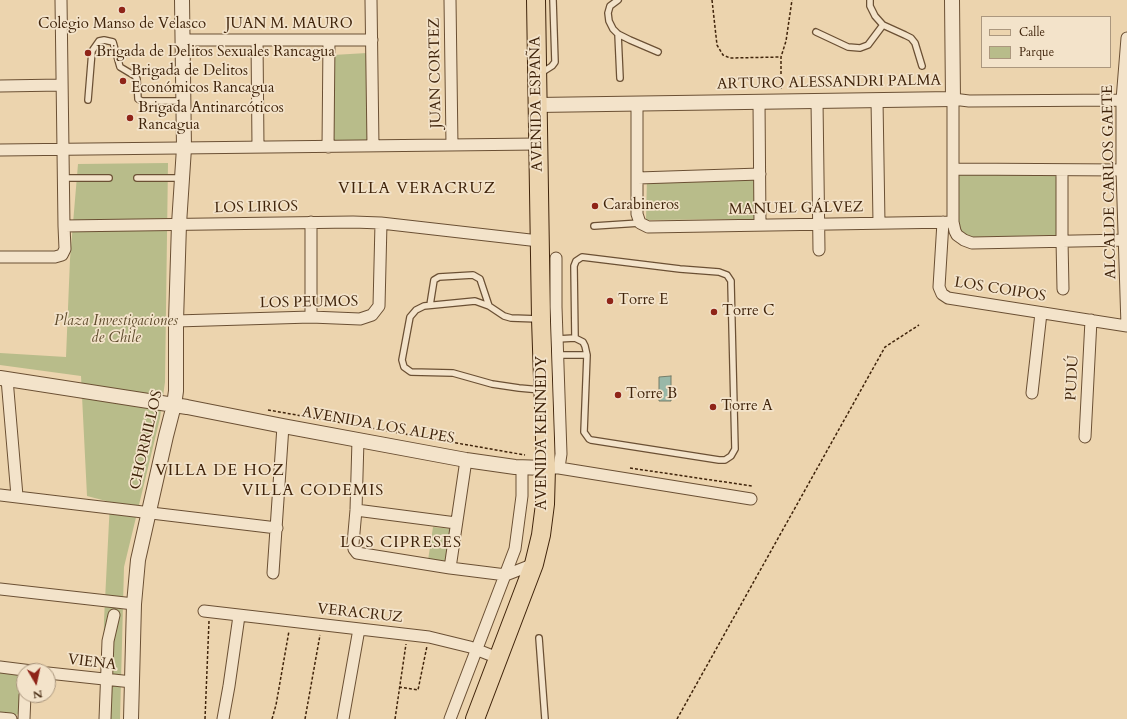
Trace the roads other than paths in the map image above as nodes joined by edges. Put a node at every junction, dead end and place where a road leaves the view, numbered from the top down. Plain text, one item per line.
1 (61, 0) edge
2 (182, 0) edge
3 (371, 0) edge
4 (450, 0) edge
5 (536, 0) edge
6 (553, 0) edge
7 (618, 0) edge
8 (870, 0) edge
9 (952, 0) edge
10 (883, 25) junction
11 (816, 32) dead end
12 (618, 34) junction
13 (1127, 38) edge
14 (182, 40) junction
15 (257, 40) junction
16 (329, 40) junction
17 (372, 40) junction
18 (658, 52) dead end
19 (922, 66) dead end
20 (537, 75) junction
21 (620, 78) dead end
22 (62, 85) junction
23 (0, 86) edge
24 (953, 99) junction
25 (88, 100) dead end
26 (183, 100) junction
27 (877, 100) junction
28 (1122, 100) junction
29 (817, 101) junction
30 (759, 102) junction
31 (637, 104) junction
32 (538, 105) junction
33 (538, 144) junction
34 (452, 145) junction
35 (373, 146) junction
36 (328, 147) junction
37 (184, 148) junction
38 (258, 148) junction
39 (0, 150) edge
40 (63, 150) junction
41 (954, 169) junction
42 (1062, 170) junction
43 (1122, 170) junction
44 (760, 174) junction
45 (64, 178) junction
46 (109, 178) dead end
47 (137, 178) dead end
48 (182, 178) junction
49 (638, 178) junction
50 (539, 208) joint
51 (311, 222) junction
52 (948, 222) junction
53 (381, 223) junction
54 (640, 223) junction
55 (879, 223) junction
56 (179, 224) junction
57 (760, 224) junction
58 (819, 224) junction
59 (64, 226) junction
60 (594, 226) dead end
61 (1062, 240) junction
62 (1126, 240) edge
63 (539, 241) junction
64 (819, 250) dead end
65 (0, 257) edge
66 (556, 258) dead end
67 (1063, 289) dead end
68 (430, 305) junction
69 (489, 306) junction
70 (1041, 313) junction
71 (311, 317) junction
72 (541, 319) junction
73 (1091, 320) junction
74 (176, 321) junction
75 (1127, 326) edge
76 (575, 338) junction
77 (550, 347) junction
78 (586, 355) junction
79 (4, 379) edge
80 (543, 390) junction
81 (1032, 393) dead end
82 (174, 405) junction
83 (283, 426) junction
84 (1085, 437) dead end
85 (358, 440) junction
86 (466, 460) junction
87 (550, 465) junction
88 (522, 468) junction
89 (0, 495) edge
90 (17, 496) junction
91 (751, 499) dead end
92 (356, 510) junction
93 (148, 512) junction
94 (456, 523) junction
95 (277, 528) junction
96 (534, 564) junction
97 (450, 568) junction
98 (273, 573) dead end
99 (506, 575) junction
100 (0, 589) edge
101 (134, 604) junction
102 (206, 611) road end
103 (114, 615) dead end
104 (239, 616) junction
105 (359, 629) junction
106 (539, 638) dead end
107 (476, 649) junction
108 (498, 658) junction
109 (0, 667) edge
110 (16, 669) edge
111 (56, 674) edge
112 (106, 680) junction
113 (132, 682) junction
114 (25, 703) edge
115 (0, 718) edge
116 (11, 719) edge
117 (24, 719) edge
118 (105, 719) edge
119 (131, 719) edge
120 (223, 719) edge
121 (343, 719) edge
122 (450, 719) edge
123 (475, 719) edge
124 (544, 719) edge

1 - 22 street
2 - 14 street, CHORRILLOS
3 - 17 street
4 - 34 street, JUAN CORTEZ
5 - 20 main road, AVENIDA ESPAÑA
6 - 20 lane
7 - 12 lane
8 - 10 lane
9 - 24 street
10 - 11 lane
10 - 19 lane
12 - 18 lane
12 - 21 lane
13 - 28 street, ALCALDE CARLOS GAETE
14 - 15 street, JUAN M. MAURO
14 - 26 street, CHORRILLOS
15 - 16 street, JUAN M. MAURO
15 - 38 street
16 - 17 street, JUAN M. MAURO
16 - 36 street
17 - 35 street
20 - 32 main road, AVENIDA ESPAÑA
22 - 23 street
22 - 40 street
24 - 27 street, ARTURO ALESSANDRI PALMA
24 - 28 street, ARTURO ALESSANDRI PALMA
24 - 41 street
25 - 26 lane
26 - 37 street, CHORRILLOS
27 - 29 street, ARTURO ALESSANDRI PALMA
27 - 55 street
28 - 43 street, ALCALDE CARLOS GAETE
29 - 30 street, ARTURO ALESSANDRI PALMA
29 - 58 street
30 - 31 street, ARTURO ALESSANDRI PALMA
30 - 44 street
31 - 32 street, ARTURO ALESSANDRI PALMA
31 - 49 street
32 - 33 main road, AVENIDA ESPAÑA
33 - 34 street
33 - 50 main road, AVENIDA ESPAÑA
34 - 35 street
35 - 36 street
36 - 38 street
37 - 38 street
37 - 40 street
37 - 48 street, CHORRILLOS
39 - 40 street
40 - 45 street
41 - 42 street
41 - 52 street
42 - 43 street
42 - 61 street
43 - 62 street, ALCALDE CARLOS GAETE
44 - 49 street
44 - 57 street
45 - 46 lane
45 - 59 street
47 - 48 lane
48 - 56 street, CHORRILLOS
49 - 54 street
50 - 63 main road, AVENIDA KENNEDY
51 - 53 street, LOS LIRIOS
51 - 56 street, LOS LIRIOS
51 - 71 street
52 - 55 street, MANUEL GÁLVEZ
52 - 61 street
52 - 70 street, LOS COIPOS
53 - 63 street, LOS LIRIOS
53 - 71 street, LOS PEUMOS
54 - 57 street, MANUEL GÁLVEZ
54 - 60 lane
55 - 58 street, MANUEL GÁLVEZ
56 - 59 street, LOS LIRIOS
56 - 74 street, CHORRILLOS
57 - 58 street, MANUEL GÁLVEZ
58 - 64 street
59 - 65 street
61 - 62 street
61 - 67 street
62 - 75 street, ALCALDE CARLOS GAETE
63 - 72 main road, AVENIDA KENNEDY
66 - 77 street, AVENIDA KENNEDY
68 - 69 lane
68 - 69 lane
68 - 80 lane
69 - 72 lane
70 - 73 street, LOS COIPOS
70 - 81 street
71 - 74 street, LOS PEUMOS
72 - 77 main road, AVENIDA KENNEDY
73 - 75 street, LOS COIPOS
73 - 84 street, PUDÚ
74 - 82 street, CHORRILLOS
76 - 77 lane
76 - 78 lane
76 - 78 lane
77 - 78 lane
77 - 80 main road, AVENIDA KENNEDY
77 - 87 street, AVENIDA KENNEDY
79 - 82 street, AVENIDA LOS ALPES
79 - 90 street
80 - 87 main road, AVENIDA KENNEDY
82 - 83 street, AVENIDA LOS ALPES
82 - 93 street, CHORRILLOS
83 - 85 street, AVENIDA LOS ALPES
83 - 95 street
85 - 86 street, AVENIDA LOS ALPES
85 - 92 street
86 - 88 street, AVENIDA LOS ALPES
86 - 94 street
87 - 88 street, AVENIDA LOS ALPES
87 - 91 street, AVENIDA LOS ALPES
87 - 96 main road, AVENIDA KENNEDY
88 - 99 street, AVENIDA KENNEDY
89 - 90 street
90 - 93 street
92 - 94 street
92 - 97 street
93 - 95 street
93 - 101 street, CHORRILLOS
94 - 97 street
95 - 98 street
96 - 99 street
96 - 108 main road, AVENIDA KENNEDY
97 - 99 street
99 - 107 street, AVENIDA KENNEDY
100 - 101 street
101 - 113 street, CHORRILLOS
102 - 104 street, VERACRUZ
103 - 112 street
104 - 105 street, VERACRUZ
104 - 120 street
105 - 107 street, VERACRUZ
105 - 121 street
106 - 124 lane
107 - 108 street, VERACRUZ
107 - 122 street, AVENIDA KENNEDY
108 - 123 main road, AVENIDA KENNEDY
109 - 110 street
111 - 112 street, VIENA
112 - 113 street, VIENA
112 - 118 street
113 - 119 street, CHORRILLOS
114 - 117 street
115 - 116 street

